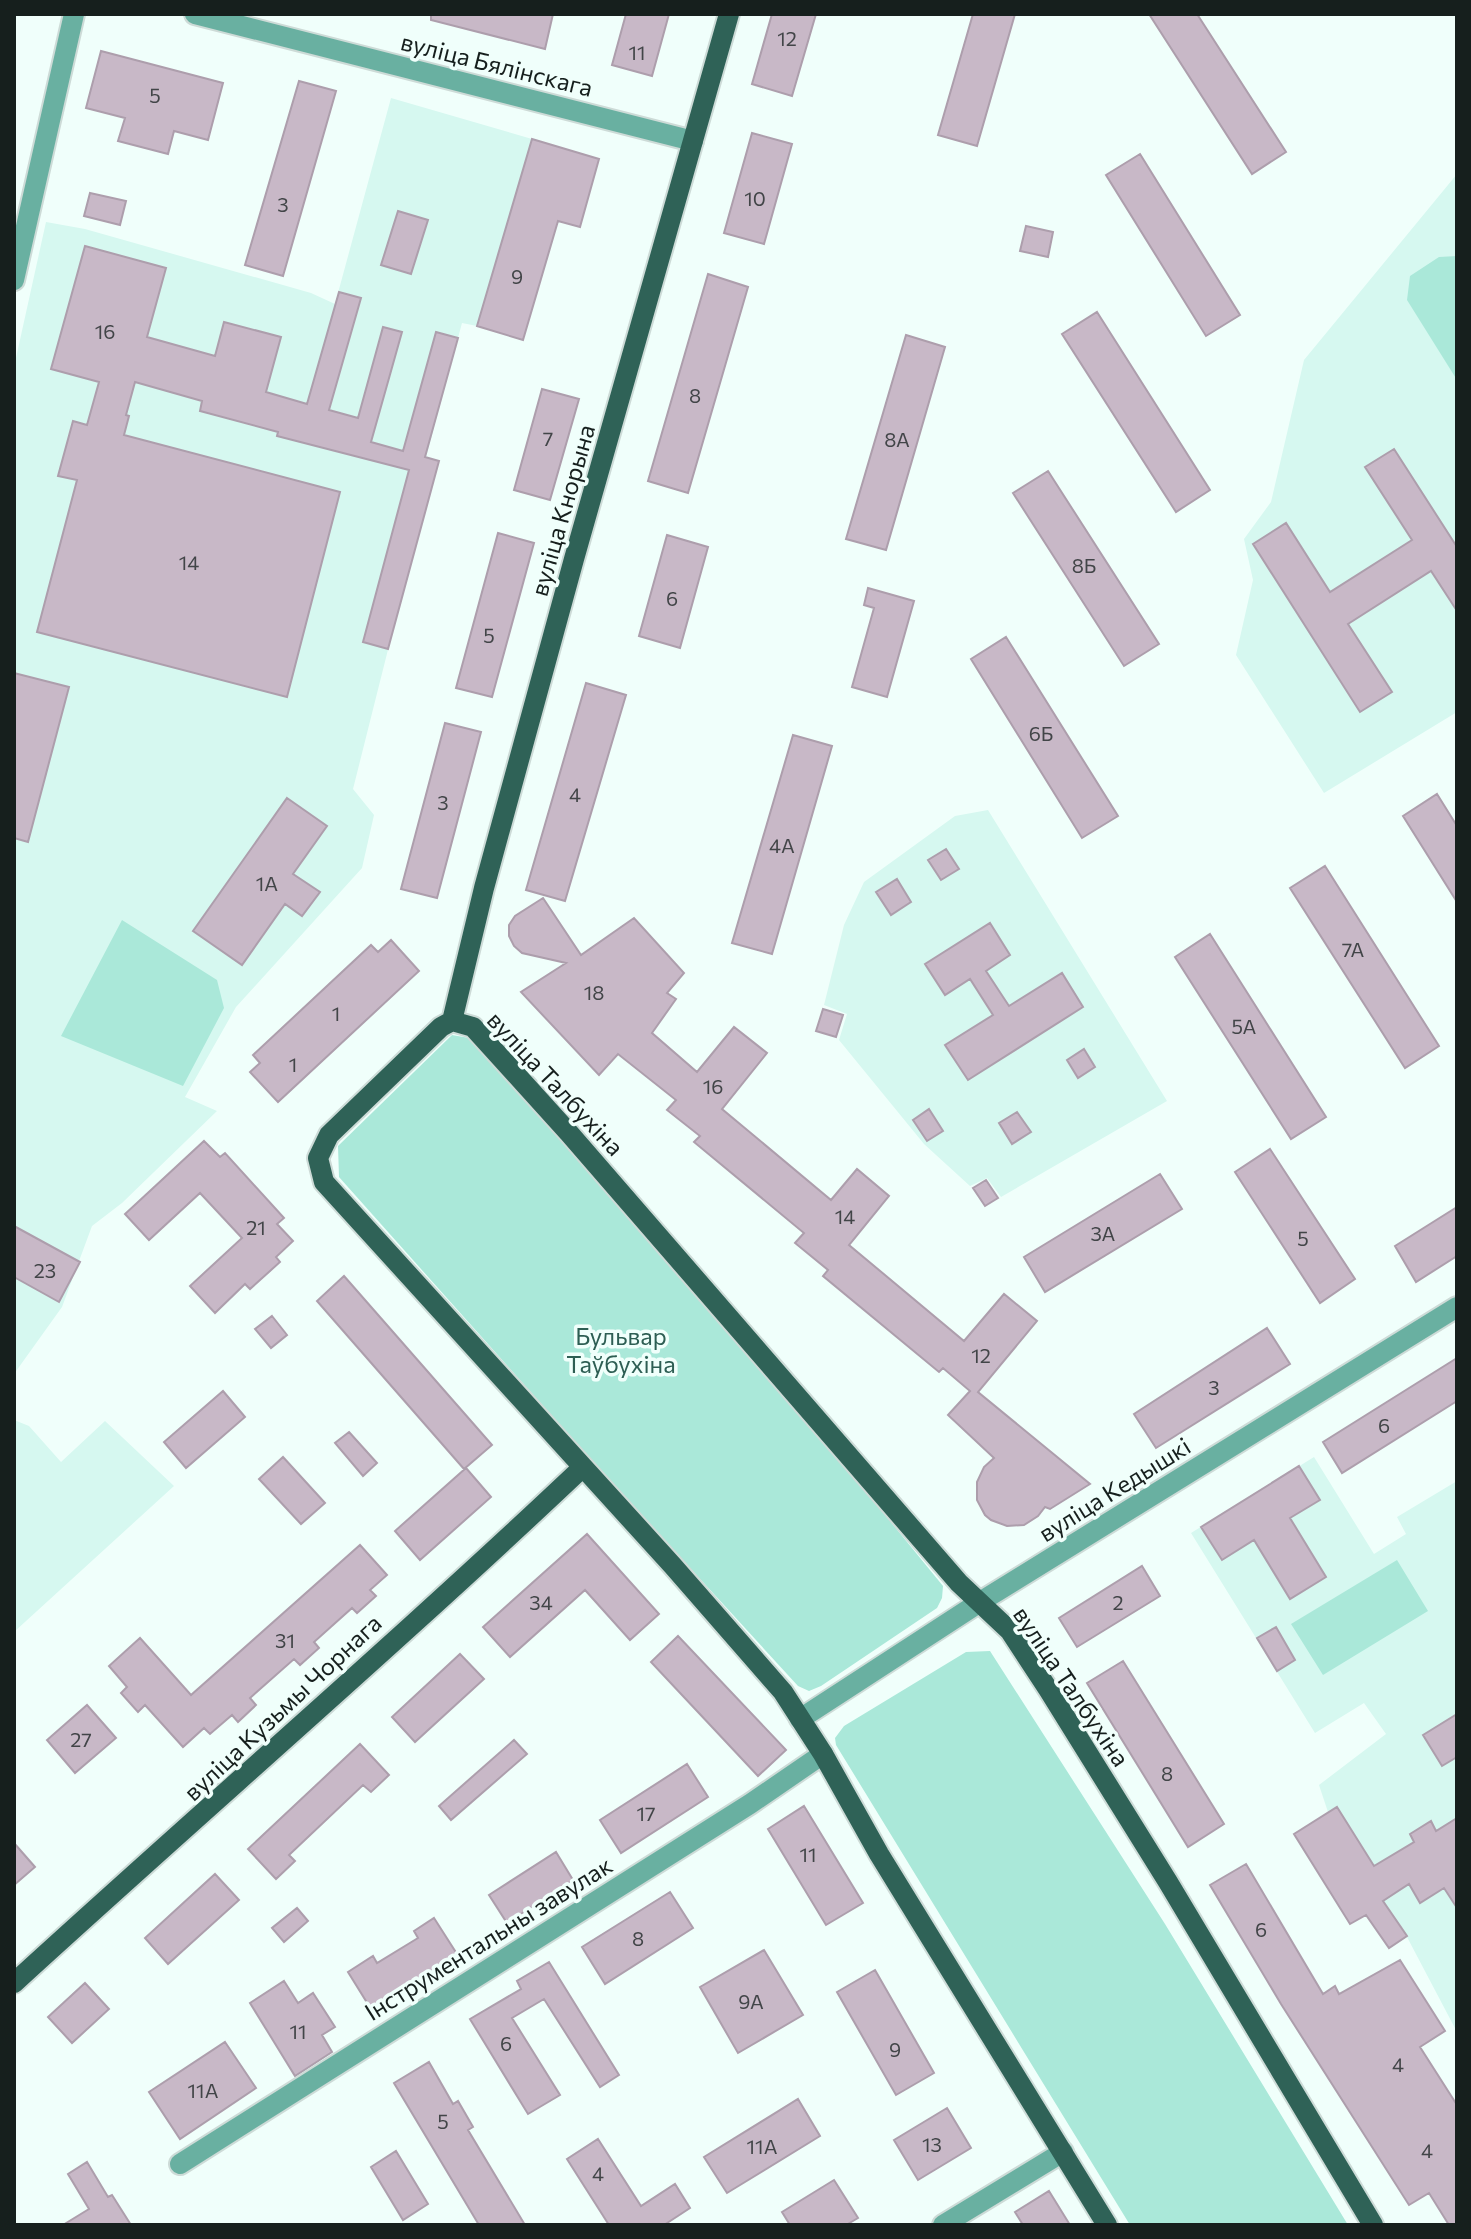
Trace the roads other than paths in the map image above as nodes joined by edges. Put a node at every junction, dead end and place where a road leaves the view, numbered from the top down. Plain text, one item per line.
1 (74, 14) edge
2 (195, 14) edge
3 (729, 14) edge
4 (693, 141) junction
5 (14, 280) edge
6 (452, 1021) junction
7 (1457, 1307) edge
8 (583, 1467) junction
9 (980, 1602) junction
10 (800, 1719) junction
11 (823, 1754) junction
12 (14, 1983) edge
13 (1063, 2152) junction
14 (180, 2164) dead end
15 (943, 2225) edge
16 (1107, 2225) edge
17 (1373, 2225) edge

1 - 5 street
2 - 4 street, вуліца Бялінскага
3 - 4 main road, вуліца Кнорына
4 - 6 main road, вуліца Кнорына
6 - 8 main road, вуліца Талбухіна
6 - 9 main road, вуліца Талбухіна
7 - 9 street, вуліца Кедышкі
8 - 10 main road, вуліца Талбухіна
8 - 12 main road, вуліца Кузьмы Чорнага
9 - 10 street, вуліца Кедышкі
9 - 17 main road, вуліца Талбухіна
10 - 11 main road, вуліца Талбухіна
11 - 13 main road, вуліца Талбухіна
11 - 14 street, Інструментальны завулак
13 - 15 street
13 - 16 main road, вуліца Талбухіна

